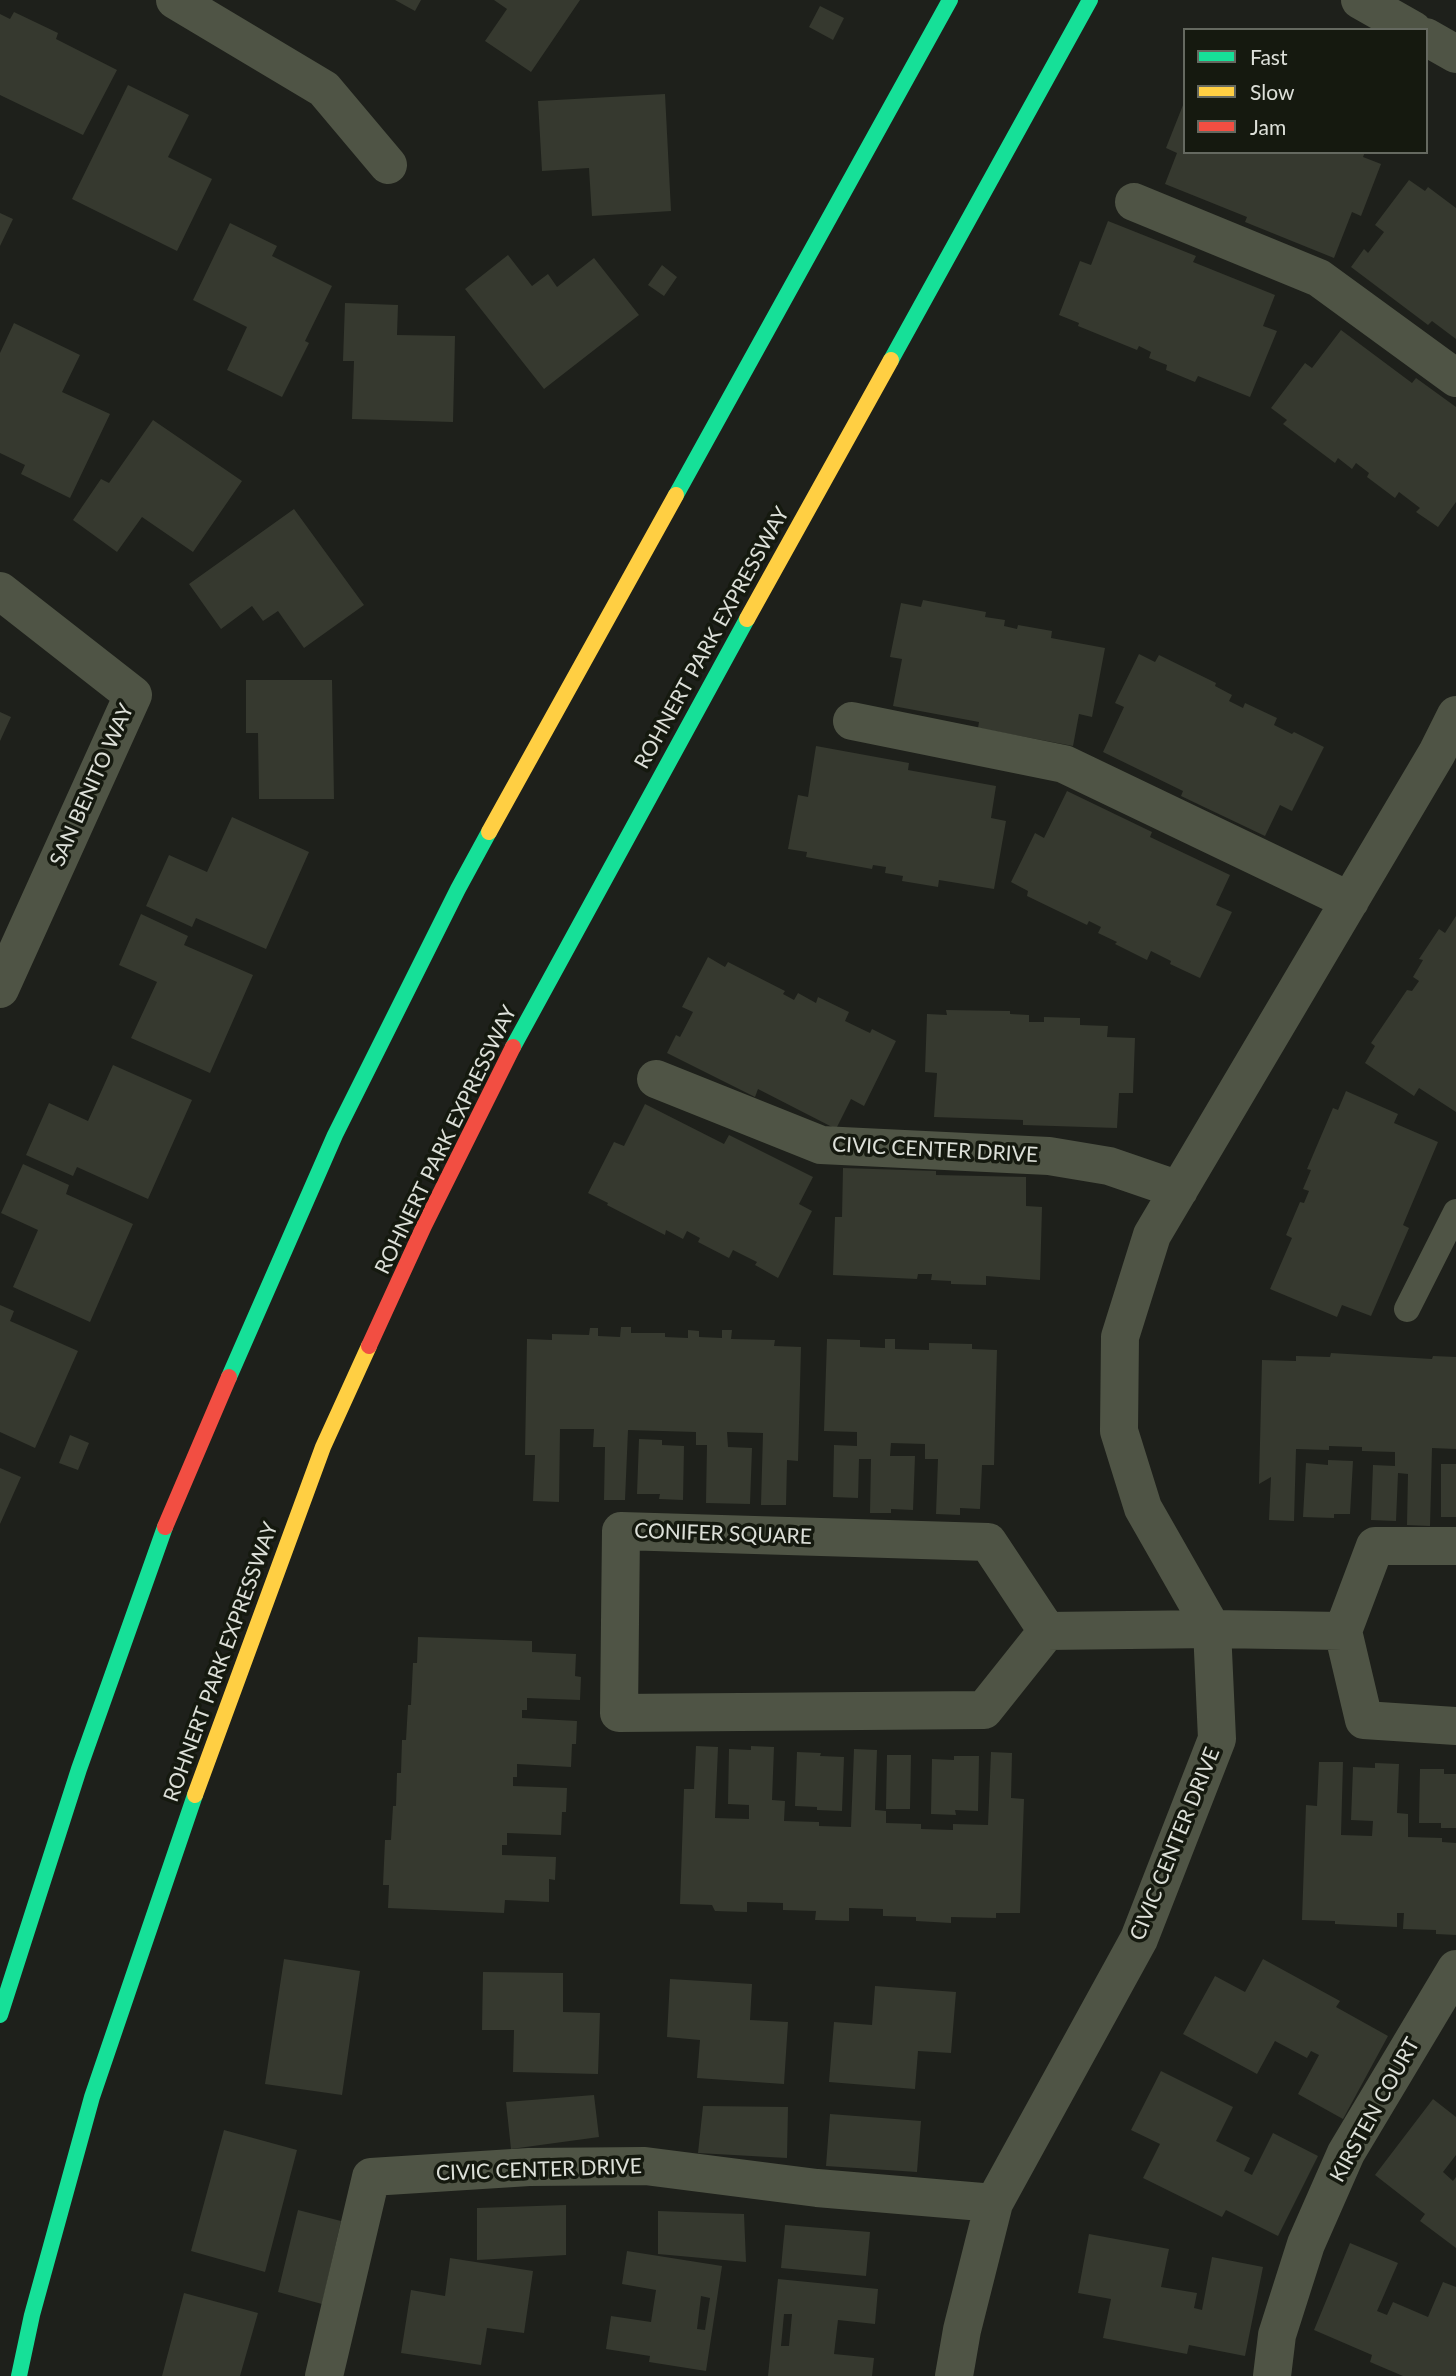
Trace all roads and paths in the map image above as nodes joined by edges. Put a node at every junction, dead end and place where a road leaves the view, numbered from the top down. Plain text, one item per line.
1 (175, 0) edge
2 (950, 0) edge
3 (1090, 0) edge
4 (1360, 0) edge
5 (1409, 28) edge
6 (1428, 38) edge
7 (1456, 54) edge
8 (388, 165) dead end
9 (1134, 202) dead end
10 (1456, 377) edge
11 (0, 591) edge
12 (1456, 715) edge
13 (852, 722) dead end
14 (1447, 758) edge
15 (1350, 901) junction
16 (0, 989) edge
17 (656, 1079) dead end
18 (1180, 1190) junction
19 (1456, 1212) edge
20 (1407, 1309) dead end
21 (1456, 1546) edge
22 (1212, 1629) junction
23 (1046, 1631) junction
24 (1343, 1631) junction
25 (1456, 1726) edge
26 (1456, 1969) edge
27 (0, 2015) edge
28 (994, 2203) junction
29 (19, 2376) edge
30 (324, 2376) edge
31 (954, 2376) edge
32 (1272, 2376) edge

1 - 8 street
2 - 27 main road
3 - 29 main road, ROHNERT PARK EXPRESSWAY
4 - 5 street
6 - 7 street
9 - 10 street
11 - 16 street, SAN BENITO WAY
12 - 14 street, CIVIC CENTER DRIVE
13 - 15 street
14 - 15 street, CIVIC CENTER DRIVE
15 - 18 street, CIVIC CENTER DRIVE
17 - 18 street, CIVIC CENTER DRIVE
18 - 22 street, CIVIC CENTER DRIVE
19 - 20 lane
21 - 24 street
22 - 23 street
22 - 24 street
22 - 28 street, CIVIC CENTER DRIVE
23 - 23 street, CONIFER SQUARE
24 - 25 street
26 - 32 street, KIRSTEN COURT
28 - 30 street, CIVIC CENTER DRIVE
28 - 31 street, CIVIC CENTER DRIVE

